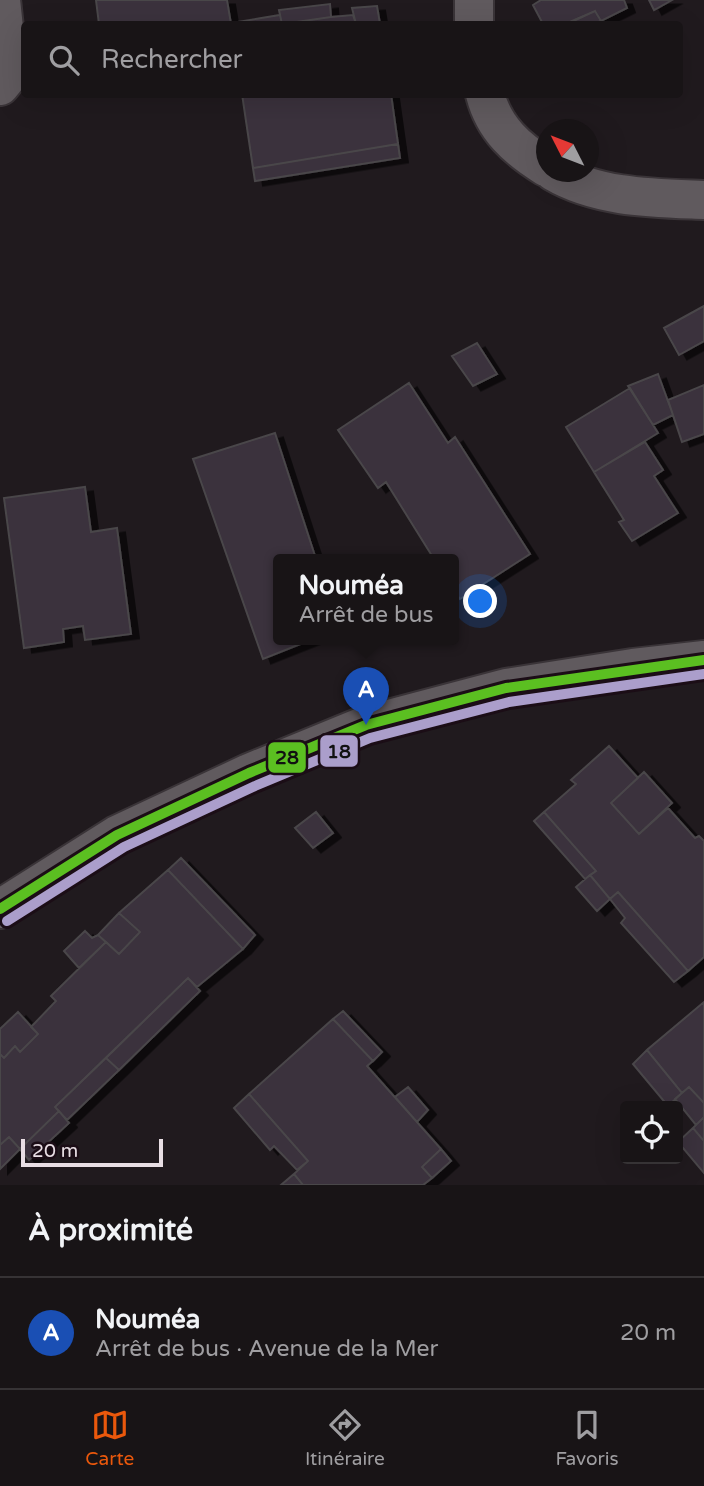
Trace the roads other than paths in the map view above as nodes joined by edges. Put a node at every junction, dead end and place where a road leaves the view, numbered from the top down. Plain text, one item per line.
1 (1, 0) edge
2 (474, 0) edge
3 (474, 21) edge
4 (0, 86) edge
5 (486, 98) edge
6 (536, 160) edge
7 (580, 182) edge
8 (704, 200) edge
9 (704, 660) edge
10 (0, 909) edge

1 - 4 street
2 - 3 street
5 - 6 street
7 - 8 street
9 - 10 street

